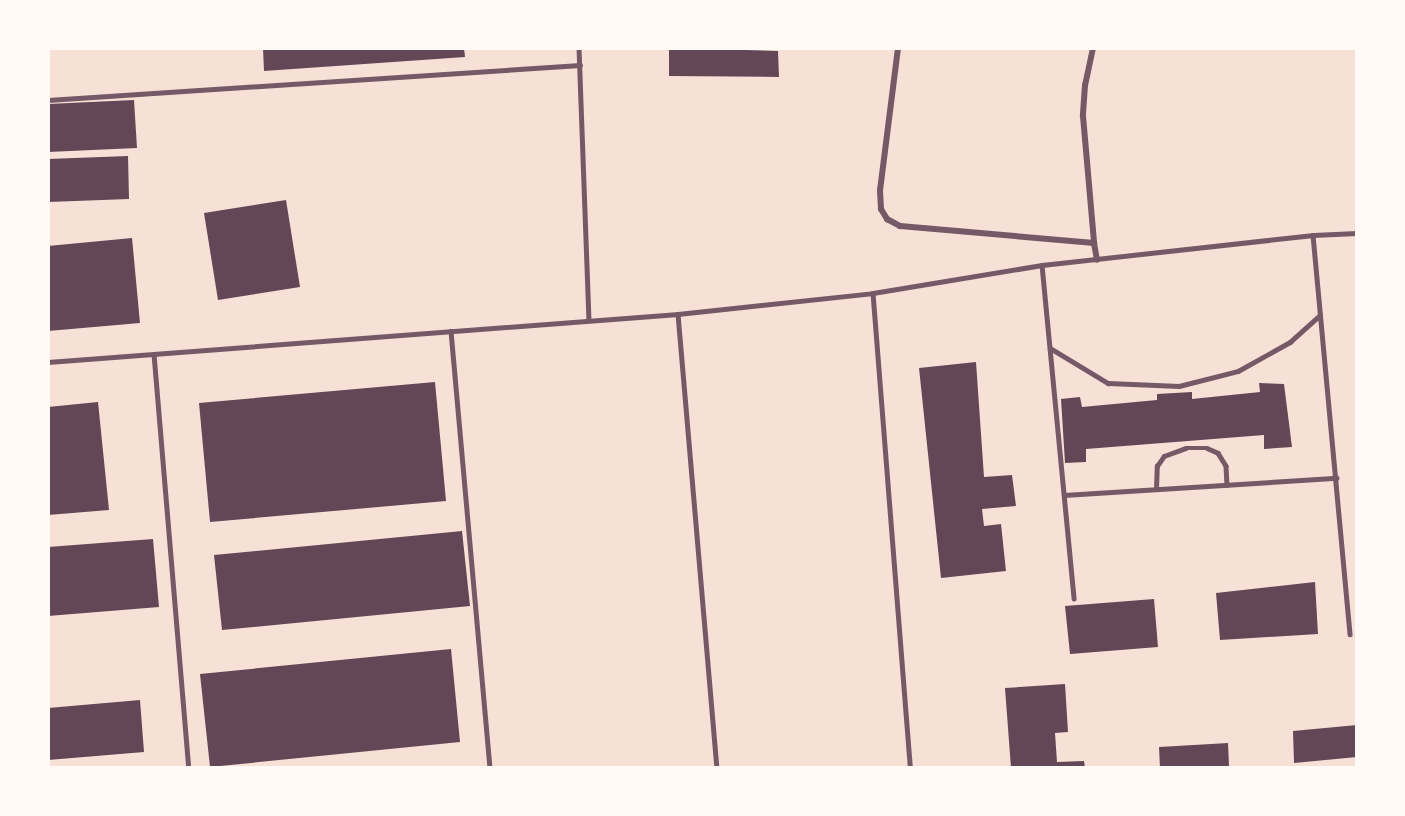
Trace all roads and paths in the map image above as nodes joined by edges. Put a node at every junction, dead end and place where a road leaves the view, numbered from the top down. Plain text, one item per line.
1 (579, 48) edge
2 (898, 48) edge
3 (1093, 48) edge
4 (580, 65) junction
5 (48, 100) edge
6 (1357, 233) edge
7 (1313, 235) junction
8 (1094, 243) junction
9 (1097, 261) junction
10 (1042, 265) junction
11 (873, 293) junction
12 (678, 314) junction
13 (1320, 315) junction
14 (589, 320) junction
15 (451, 331) junction
16 (1050, 348) junction
17 (154, 354) junction
18 (48, 362) edge
19 (1336, 478) junction
20 (1227, 485) junction
21 (1156, 489) junction
22 (1064, 495) junction
23 (1074, 598) dead end
24 (1350, 634) dead end
25 (189, 768) edge
26 (490, 768) edge
27 (717, 768) edge
28 (910, 768) edge

1 - 4 lane
2 - 8 street
3 - 8 street
4 - 5 lane
4 - 14 lane
6 - 7 lane
7 - 9 lane
7 - 13 lane
8 - 9 street
9 - 10 lane
10 - 11 lane
10 - 16 lane
11 - 12 lane
11 - 28 lane
12 - 14 lane
12 - 27 lane
13 - 16 lane
13 - 19 lane
14 - 15 lane
15 - 17 lane
15 - 26 lane
16 - 22 lane
17 - 18 lane
17 - 25 lane
19 - 20 lane
19 - 24 lane
20 - 21 lane
20 - 21 lane
21 - 22 lane
22 - 23 lane

